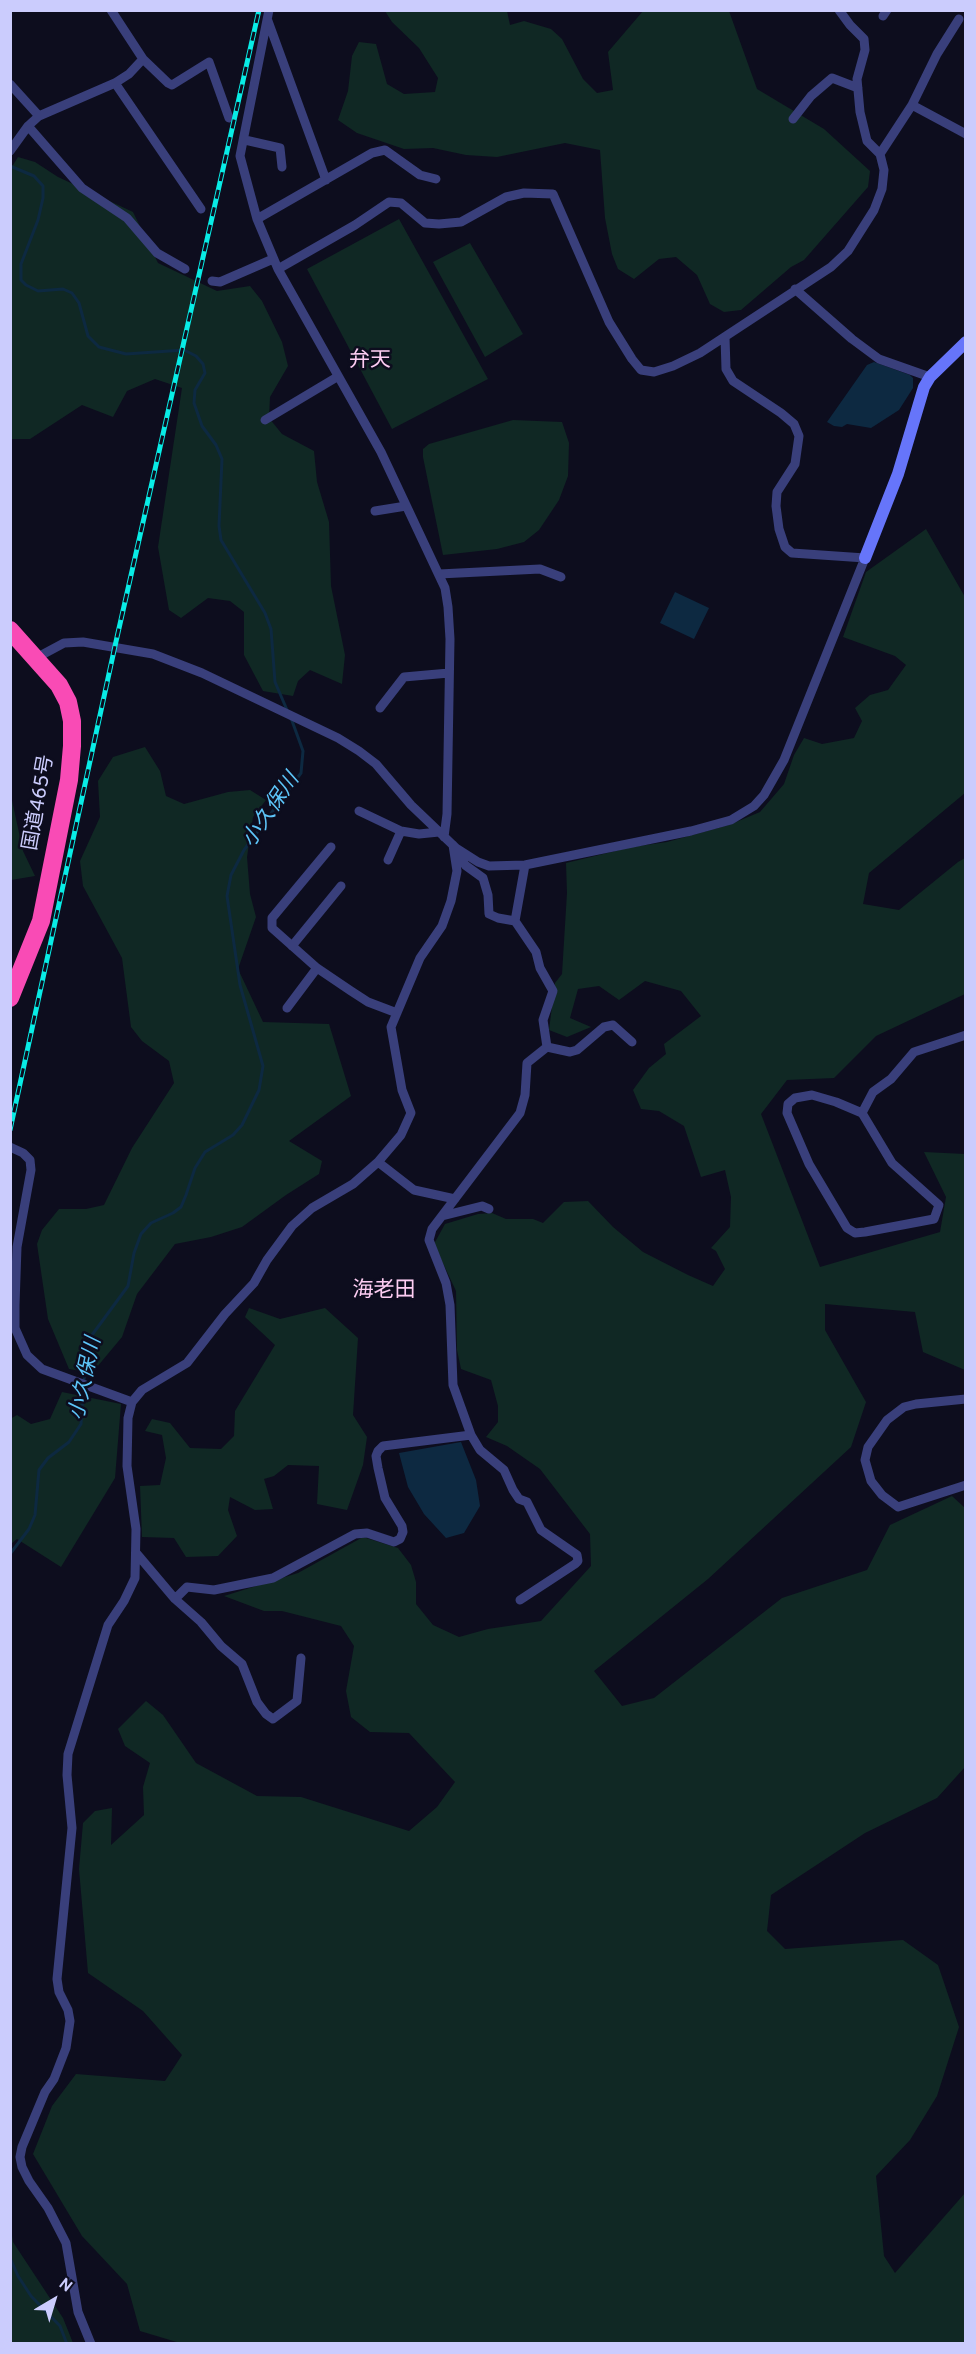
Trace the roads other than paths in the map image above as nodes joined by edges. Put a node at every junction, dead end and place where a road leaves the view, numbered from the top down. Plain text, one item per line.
1 (111, 10) edge
2 (839, 10) edge
3 (269, 15) edge
4 (958, 19) dead end
5 (143, 59) junction
6 (115, 83) junction
7 (10, 84) edge
8 (858, 88) junction
9 (912, 105) junction
10 (39, 116) junction
11 (229, 118) dead end
12 (793, 119) dead end
13 (28, 126) junction
14 (966, 134) edge
15 (245, 140) junction
16 (10, 151) edge
17 (880, 154) junction
18 (282, 166) dead end
19 (436, 179) dead end
20 (326, 180) junction
21 (201, 209) dead end
22 (256, 219) junction
23 (273, 259) junction
24 (185, 269) dead end
25 (278, 269) junction
26 (212, 281) dead end
27 (795, 289) junction
28 (724, 337) junction
29 (966, 342) edge
30 (337, 377) junction
31 (930, 377) junction
32 (265, 420) dead end
33 (406, 506) junction
34 (375, 511) dead end
35 (865, 558) junction
36 (439, 574) junction
37 (561, 577) dead end
38 (10, 630) edge
39 (36, 658) junction
40 (449, 673) junction
41 (380, 708) dead end
42 (359, 812) dead end
43 (400, 831) junction
44 (442, 835) junction
45 (331, 847) dead end
46 (455, 847) junction
47 (388, 860) dead end
48 (525, 865) junction
49 (341, 886) dead end
50 (516, 921) junction
51 (292, 946) junction
52 (317, 968) junction
53 (10, 998) edge
54 (287, 1008) dead end
55 (397, 1014) junction
56 (966, 1035) edge
57 (632, 1042) dead end
58 (547, 1047) junction
59 (862, 1113) junction
60 (10, 1147) edge
61 (378, 1162) junction
62 (455, 1198) junction
63 (489, 1209) dead end
64 (442, 1216) junction
65 (966, 1399) edge
66 (132, 1402) junction
67 (471, 1435) junction
68 (966, 1485) edge
69 (137, 1554) junction
70 (175, 1599) junction
71 (520, 1600) dead end
72 (301, 1658) dead end
73 (10, 2144) edge
74 (22, 2147) junction
75 (89, 2341) edge

1 - 5 street
2 - 8 street
3 - 15 street
3 - 20 street
4 - 9 street
5 - 6 street
5 - 11 street
6 - 10 street
6 - 21 street
7 - 10 street
8 - 12 street
8 - 17 street
9 - 14 street
9 - 17 street
10 - 13 street
13 - 16 street
13 - 24 street
15 - 18 street
15 - 22 street
17 - 27 street
19 - 20 street
20 - 22 street
22 - 23 street
23 - 25 street
23 - 26 street
25 - 28 street
25 - 30 street
27 - 28 street
27 - 31 street
28 - 35 street
29 - 31 street
30 - 32 street
30 - 33 street
31 - 35 street
33 - 34 street
33 - 36 street
35 - 48 street
36 - 37 street
36 - 40 street
38 - 39 highway, 国道465号
39 - 44 street
39 - 53 highway, 国道465号
40 - 41 street
40 - 44 street
42 - 43 street
43 - 44 street
43 - 47 street
44 - 46 street
45 - 51 street
46 - 48 street
46 - 50 street
46 - 55 street
48 - 50 street
49 - 51 street
50 - 58 street
51 - 52 street
52 - 54 street
52 - 55 street
55 - 61 street
56 - 59 street
57 - 58 street
58 - 62 street
59 - 59 street
60 - 66 street
61 - 62 street
61 - 66 street
62 - 64 street
63 - 64 street
64 - 67 street
65 - 68 street
66 - 69 street
67 - 70 street
67 - 71 street
69 - 70 street
69 - 74 street
70 - 72 street
73 - 74 street
74 - 75 street

